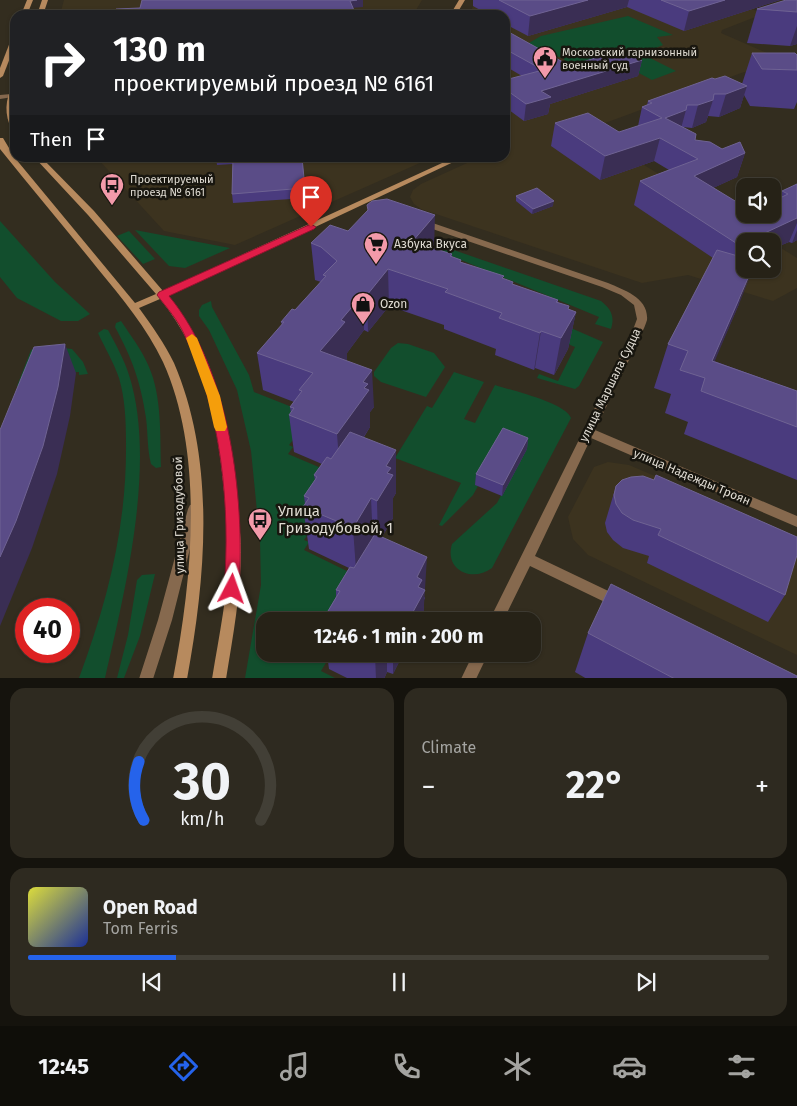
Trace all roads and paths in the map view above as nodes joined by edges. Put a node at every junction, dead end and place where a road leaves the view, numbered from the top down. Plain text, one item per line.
1 (10, 50) edge
2 (0, 76) edge
3 (0, 140) edge
4 (10, 156) edge
5 (15, 162) edge
6 (42, 162) edge
7 (449, 162) edge
8 (364, 202) junction
9 (380, 208) edge
10 (416, 220) edge
11 (163, 295) junction
12 (134, 307) junction
13 (588, 432) junction
14 (196, 503) junction
15 (797, 522) edge
16 (526, 558) junction
17 (632, 610) edge
18 (500, 612) edge
19 (477, 662) edge
20 (146, 678) edge
21 (180, 678) edge
22 (219, 678) edge
23 (468, 678) edge

1 - 2 street
3 - 4 street, улица Гризодубовой
5 - 12 street, улица Гризодубовой
6 - 11 street
7 - 8 street
8 - 9 street
8 - 11 street
10 - 13 street, улица Маршала Судца
11 - 12 street
11 - 22 street
12 - 14 street, улица Гризодубовой
13 - 15 street, улица Надежды Троян
13 - 16 street, улица Маршала Судца
14 - 20 street
14 - 21 street, улица Гризодубовой
16 - 17 street
16 - 18 street, улица Маршала Судца
19 - 23 street

